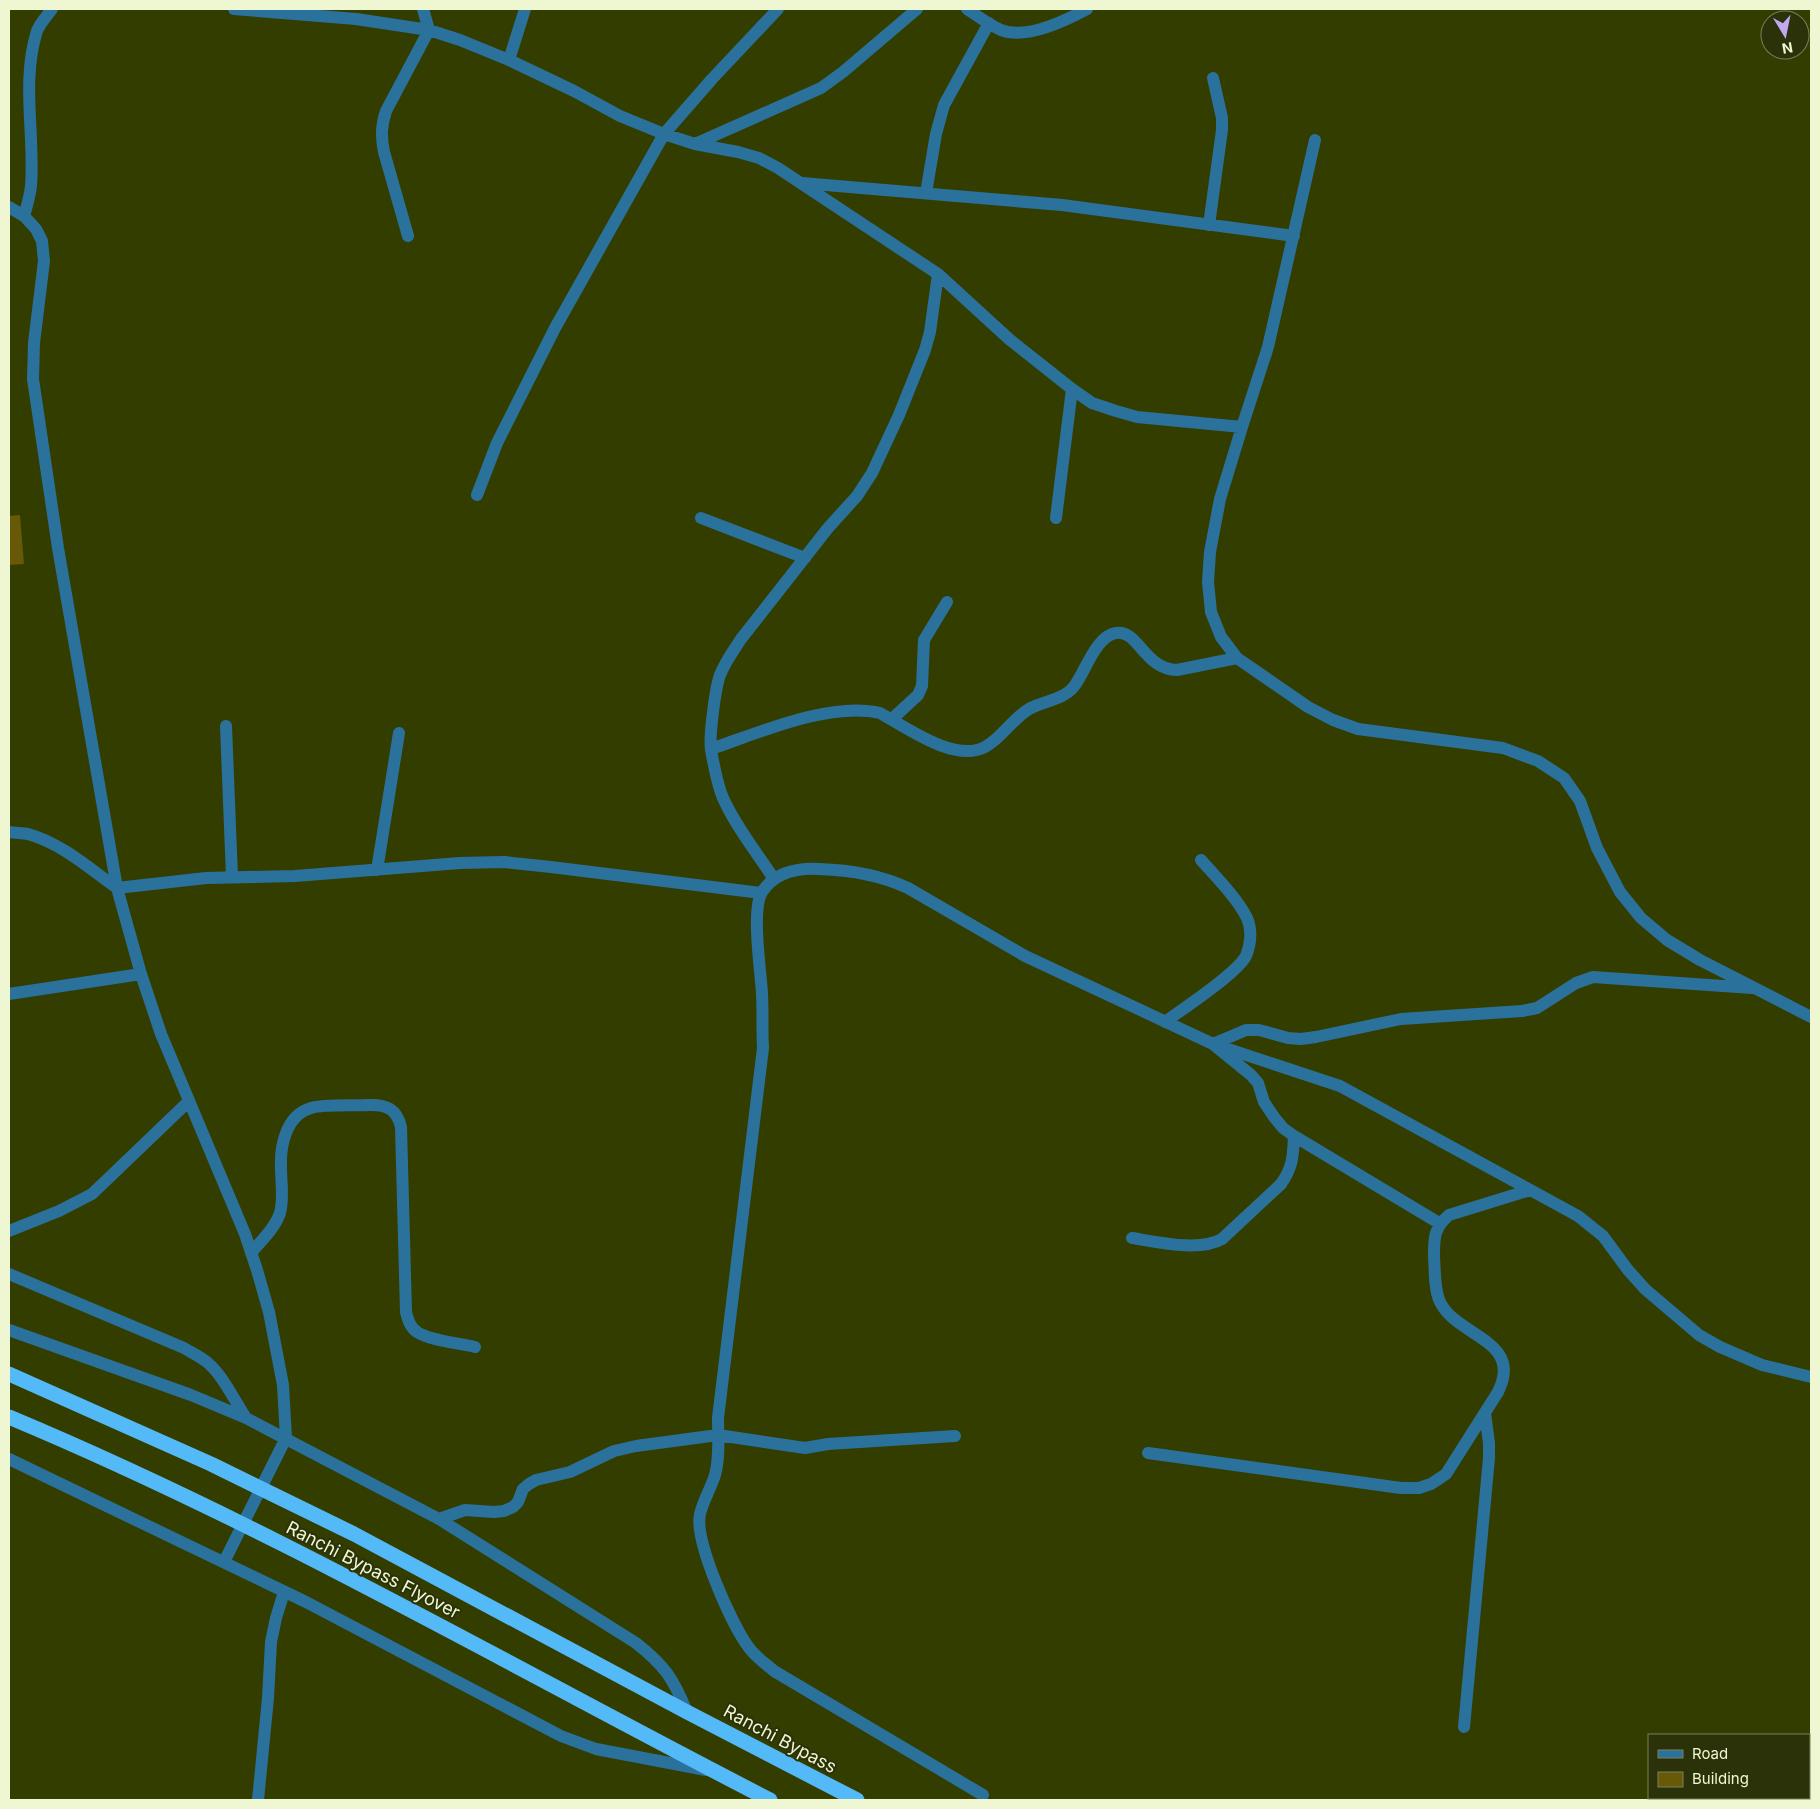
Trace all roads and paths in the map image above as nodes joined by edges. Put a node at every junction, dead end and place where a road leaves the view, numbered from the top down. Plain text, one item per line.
1 (52, 9) edge
2 (234, 9) edge
3 (423, 9) edge
4 (525, 9) edge
5 (778, 9) edge
6 (917, 9) edge
7 (967, 9) edge
8 (1087, 9) edge
9 (989, 23) junction
10 (429, 30) junction
11 (509, 60) junction
12 (1212, 78) dead end
13 (664, 134) junction
14 (1315, 140) dead end
15 (695, 144) junction
16 (800, 182) junction
17 (926, 193) junction
18 (9, 207) edge
19 (24, 216) junction
20 (1208, 225) junction
21 (408, 236) dead end
22 (1294, 236) junction
23 (938, 274) junction
24 (1072, 389) junction
25 (1242, 427) junction
26 (477, 495) dead end
27 (701, 518) dead end
28 (1056, 518) dead end
29 (805, 558) junction
30 (946, 602) dead end
31 (1237, 658) junction
32 (892, 719) junction
33 (226, 726) dead end
34 (399, 733) dead end
35 (711, 749) junction
36 (9, 832) edge
37 (1201, 860) dead end
38 (377, 870) junction
39 (232, 877) junction
40 (774, 879) junction
41 (117, 888) junction
42 (761, 893) junction
43 (141, 974) junction
44 (1758, 988) junction
45 (9, 994) edge
46 (1811, 1017) edge
47 (1165, 1022) junction
48 (1213, 1044) junction
49 (189, 1101) junction
50 (1294, 1136) junction
51 (1530, 1190) junction
52 (1439, 1224) junction
53 (9, 1231) edge
54 (1132, 1238) dead end
55 (251, 1253) junction
56 (9, 1274) edge
57 (9, 1330) edge
58 (475, 1347) dead end
59 (9, 1374) edge
60 (1811, 1377) edge
61 (1485, 1413) junction
62 (9, 1417) edge
63 (246, 1418) junction
64 (718, 1435) junction
65 (956, 1436) dead end
66 (286, 1438) junction
67 (1148, 1453) dead end
68 (9, 1459) edge
69 (439, 1519) junction
70 (224, 1562) junction
71 (284, 1592) junction
72 (687, 1712) junction
73 (1464, 1728) dead end
74 (713, 1771) junction
75 (983, 1795) dead end
76 (258, 1800) edge
77 (770, 1800) edge
78 (856, 1800) edge

1 - 19 street
2 - 10 street
3 - 10 street
4 - 11 street
5 - 13 street
6 - 15 street
7 - 9 street
8 - 9 street
9 - 17 street
10 - 11 street
10 - 21 street
11 - 13 street
12 - 20 street
13 - 15 street
13 - 26 street
14 - 22 street
15 - 16 street
16 - 17 street
16 - 23 street
17 - 20 street
18 - 19 street
19 - 41 street
20 - 22 street
22 - 25 street
23 - 24 street
23 - 29 street
24 - 25 street
24 - 28 street
25 - 31 street
27 - 29 street
29 - 35 street
30 - 32 street
31 - 32 street
31 - 44 street
32 - 35 street
33 - 39 street
34 - 38 street
35 - 40 street
36 - 41 street
37 - 47 street
38 - 39 street
38 - 42 street
39 - 41 street
40 - 42 street
40 - 47 street
41 - 43 street
42 - 64 street
43 - 45 street
43 - 49 street
44 - 46 street
44 - 48 street
47 - 48 street
48 - 50 street
48 - 51 street
49 - 53 street
49 - 55 street
50 - 52 street
50 - 54 street
51 - 52 street
51 - 60 street
52 - 61 street
55 - 58 street
55 - 66 street
56 - 63 street
57 - 63 street
59 - 72 highway, Ranchi Bypass Flyover
61 - 67 street
61 - 73 street
62 - 74 highway, Ranchi Bypass Flyover
63 - 66 street
64 - 65 street
64 - 69 street
64 - 75 street
66 - 69 street
66 - 70 street
68 - 70 street
69 - 72 street
70 - 71 street
71 - 74 street
71 - 76 street
72 - 78 highway, Ranchi Bypass
74 - 77 highway

